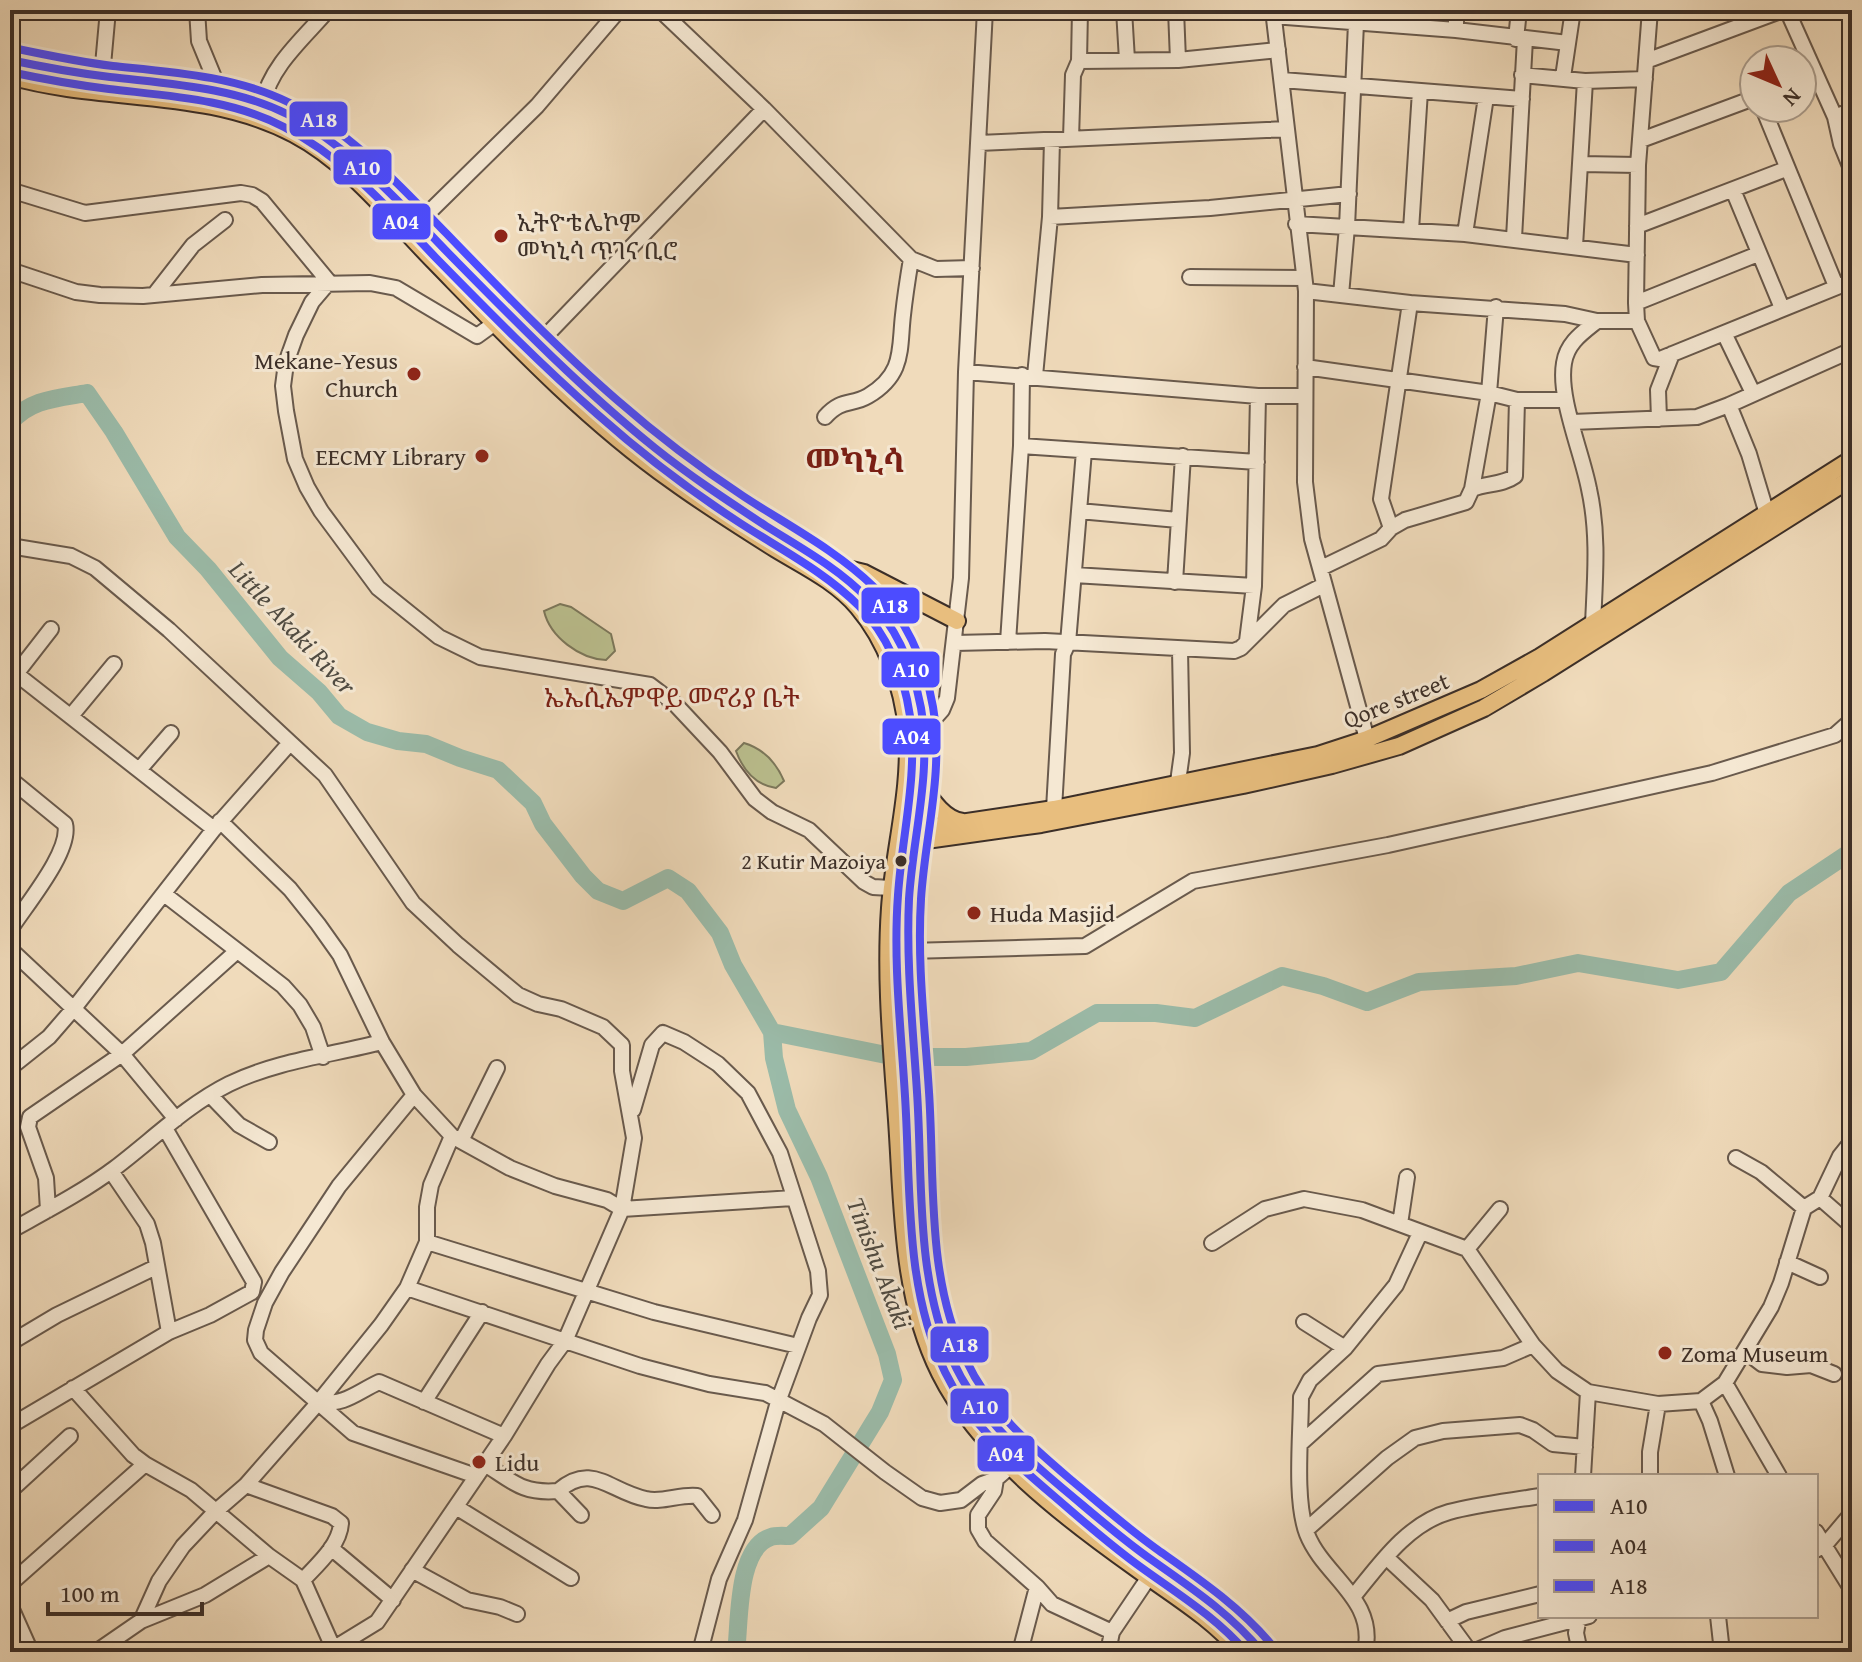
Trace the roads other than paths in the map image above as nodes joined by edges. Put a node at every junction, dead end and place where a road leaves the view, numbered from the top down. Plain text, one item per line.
1 (108, 10) edge
2 (211, 10) edge
3 (328, 10) edge
4 (619, 10) edge
5 (660, 10) edge
6 (985, 10) edge
7 (1080, 10) edge
8 (1124, 10) edge
9 (1176, 10) edge
10 (1456, 10) edge
11 (1519, 10) edge
12 (1573, 10) edge
13 (1650, 10) edge
14 (1785, 10) edge
15 (1841, 10) edge
16 (1273, 13) edge
17 (1852, 15) edge
18 (197, 16) edge
19 (1381, 17) edge
20 (1356, 23) junction
21 (1456, 30) junction
22 (1520, 39) junction
23 (1568, 43) junction
24 (1797, 44) edge
25 (1278, 50) junction
26 (10, 60) edge
27 (1127, 60) junction
28 (1178, 60) junction
29 (1079, 61) junction
30 (1646, 61) junction
31 (1522, 75) junction
32 (10, 76) edge
33 (102, 76) junction
34 (1563, 77) junction
35 (1645, 79) junction
36 (1282, 80) junction
37 (1585, 81) junction
38 (1354, 86) junction
39 (211, 89) junction
40 (1818, 90) edge
41 (1420, 91) junction
42 (1486, 97) junction
43 (1522, 99) junction
44 (263, 103) junction
45 (1738, 104) edge
46 (764, 109) junction
47 (1852, 110) edge
48 (1835, 117) junction
49 (1769, 124) edge
50 (1287, 129) junction
51 (1071, 138) junction
52 (1052, 140) junction
53 (1641, 140) junction
54 (979, 143) junction
55 (1581, 164) junction
56 (1638, 165) junction
57 (1786, 169) junction
58 (1852, 171) edge
59 (10, 190) edge
60 (1733, 190) junction
61 (1349, 194) junction
62 (1295, 198) junction
63 (1050, 217) junction
64 (225, 220) dead end
65 (1296, 224) junction
66 (1637, 226) junction
67 (1347, 227) junction
68 (413, 228) junction
69 (1411, 230) junction
70 (1465, 234) junction
71 (1514, 238) junction
72 (1575, 246) junction
73 (1758, 254) junction
74 (1637, 255) junction
75 (911, 259) junction
76 (972, 268) junction
77 (10, 270) edge
78 (1190, 277) dead end
79 (1852, 281) edge
80 (329, 282) junction
81 (1305, 284) junction
82 (1836, 286) junction
83 (154, 295) junction
84 (1341, 295) junction
85 (1410, 303) junction
86 (1636, 303) junction
87 (1496, 307) junction
88 (1782, 308) junction
89 (1597, 321) junction
90 (1637, 321) junction
91 (495, 323) junction
92 (1724, 333) junction
93 (539, 343) junction
94 (1852, 350) edge
95 (1672, 354) junction
96 (1305, 367) junction
97 (966, 372) junction
98 (1028, 376) junction
99 (1399, 381) junction
100 (1489, 393) junction
101 (1753, 393) junction
102 (1258, 396) junction
103 (1304, 396) junction
104 (1517, 400) junction
105 (1565, 400) junction
106 (1729, 405) junction
107 (825, 417) dead end
108 (1659, 419) junction
109 (1572, 422) junction
110 (1021, 446) junction
111 (1084, 451) junction
112 (1183, 456) junction
113 (1852, 459) edge
114 (1257, 462) junction
115 (1852, 478) edge
116 (1472, 489) junction
117 (1079, 511) junction
118 (1767, 514) junction
119 (1178, 520) junction
120 (1391, 528) junction
121 (10, 546) edge
122 (829, 565) junction
123 (1321, 568) junction
124 (1074, 575) junction
125 (1175, 582) junction
126 (1324, 585) junction
127 (1254, 586) junction
128 (957, 621) junction
129 (51, 629) dead end
130 (1596, 632) junction
131 (1008, 642) junction
132 (1246, 642) junction
133 (955, 643) junction
134 (1068, 643) junction
135 (1180, 650) junction
136 (114, 664) dead end
137 (13, 671) edge
138 (71, 716) junction
139 (1852, 720) edge
140 (925, 729) junction
141 (171, 733) dead end
142 (289, 744) junction
143 (1366, 748) junction
144 (139, 770) junction
145 (10, 779) edge
146 (1178, 782) junction
147 (923, 787) junction
148 (1054, 809) junction
149 (969, 822) junction
150 (217, 825) junction
151 (916, 835) junction
152 (952, 836) junction
153 (898, 838) junction
154 (913, 867) junction
155 (891, 888) junction
156 (164, 894) junction
157 (10, 930) edge
158 (10, 949) edge
159 (237, 951) junction
160 (909, 951) junction
161 (75, 1007) junction
162 (382, 1042) junction
163 (122, 1054) junction
164 (323, 1057) junction
165 (10, 1068) edge
166 (497, 1068) dead end
167 (414, 1095) junction
168 (211, 1096) junction
169 (631, 1119) junction
170 (171, 1124) junction
171 (456, 1138) junction
172 (1852, 1141) edge
173 (269, 1142) dead end
174 (1736, 1158) dead end
175 (111, 1171) junction
176 (1407, 1177) dead end
177 (793, 1198) junction
178 (1820, 1198) junction
179 (1804, 1208) junction
180 (622, 1209) junction
181 (1500, 1209) dead end
182 (48, 1210) junction
183 (1400, 1224) junction
184 (1852, 1226) edge
185 (10, 1231) edge
186 (1420, 1233) junction
187 (427, 1242) junction
188 (1212, 1243) dead end
189 (1467, 1249) junction
190 (1787, 1262) junction
191 (156, 1267) junction
192 (1820, 1277) dead end
193 (407, 1288) junction
194 (586, 1291) junction
195 (482, 1312) junction
196 (1304, 1322) dead end
197 (169, 1332) junction
198 (565, 1341) junction
199 (10, 1343) edge
200 (1533, 1345) junction
201 (798, 1346) junction
202 (1345, 1348) junction
203 (1745, 1351) junction
204 (1834, 1374) dead end
205 (1725, 1383) junction
206 (73, 1388) junction
207 (1588, 1392) junction
208 (1701, 1401) junction
209 (424, 1402) junction
210 (778, 1402) junction
211 (318, 1403) junction
212 (1658, 1404) junction
213 (10, 1426) edge
214 (70, 1436) dead end
215 (504, 1436) junction
216 (1301, 1443) junction
217 (1585, 1447) junction
218 (145, 1464) junction
219 (1011, 1466) junction
220 (481, 1470) junction
221 (1583, 1474) edge
222 (1650, 1474) edge
223 (1726, 1474) edge
224 (1778, 1474) edge
225 (996, 1479) junction
226 (246, 1485) junction
227 (10, 1491) edge
228 (558, 1491) junction
229 (1538, 1496) edge
230 (456, 1507) junction
231 (216, 1511) junction
232 (1852, 1513) edge
233 (581, 1515) dead end
234 (712, 1515) dead end
235 (1306, 1530) junction
236 (1819, 1542) edge
237 (331, 1548) junction
238 (269, 1556) junction
239 (1386, 1557) junction
240 (412, 1570) junction
241 (1149, 1577) junction
242 (571, 1578) dead end
243 (303, 1580) junction
244 (10, 1584) edge
245 (1037, 1587) junction
246 (1852, 1590) edge
247 (1538, 1594) edge
248 (1353, 1597) junction
249 (393, 1600) junction
250 (10, 1605) edge
251 (517, 1614) dead end
252 (1575, 1618) edge
253 (1581, 1618) edge
254 (1718, 1618) edge
255 (141, 1621) junction
256 (1447, 1621) junction
257 (1112, 1632) junction
258 (1225, 1633) junction
259 (1852, 1647) edge
260 (332, 1651) edge
261 (31, 1652) edge
262 (96, 1652) edge
263 (700, 1652) edge
264 (1020, 1652) edge
265 (1108, 1652) edge
266 (1223, 1652) edge
267 (1241, 1652) edge
268 (1262, 1652) edge
269 (1365, 1652) edge
270 (1472, 1652) edge
271 (1580, 1652) edge
272 (1722, 1652) edge
273 (1835, 1652) edge

1 - 33 street
2 - 18 street
3 - 44 street
4 - 68 street
5 - 46 street
6 - 54 street
7 - 29 street
8 - 27 street
9 - 28 street
10 - 21 street
11 - 22 street
12 - 23 street
13 - 30 street
14 - 24 street
14 - 30 street
15 - 17 main road
16 - 20 street
16 - 25 street
18 - 39 street
19 - 20 street
19 - 21 street
20 - 38 street
21 - 22 street
22 - 23 street
22 - 31 street
23 - 34 street
25 - 28 street
25 - 36 street
26 - 33 main road
27 - 28 street
27 - 29 street
29 - 51 street
30 - 35 street
31 - 34 street
31 - 43 street
32 - 68 main road
33 - 39 main road
34 - 37 street
35 - 37 street
35 - 53 street
36 - 38 street
36 - 50 street
37 - 55 street
38 - 41 street
38 - 61 street
39 - 44 main road
40 - 48 street
41 - 42 street
41 - 69 street
42 - 43 street
42 - 70 street
43 - 71 street
44 - 68 main road
45 - 53 street
46 - 75 street
46 - 93 street
47 - 48 street
48 - 58 street
49 - 57 street
50 - 51 street
50 - 62 street
51 - 52 street
52 - 54 street
52 - 63 street
53 - 56 street
54 - 76 street
55 - 56 street
55 - 72 street
56 - 66 street
57 - 60 street
57 - 82 street
59 - 80 street
60 - 66 street
60 - 73 street
61 - 62 street
61 - 67 street
62 - 63 street
62 - 65 street
63 - 98 street
64 - 83 street
65 - 67 street
65 - 81 street
66 - 74 street
67 - 69 street
67 - 84 street
68 - 91 main road
68 - 93 main road
69 - 70 street
70 - 71 street
71 - 72 street
72 - 74 street
73 - 86 street
73 - 88 street
74 - 86 street
75 - 76 street
75 - 107 street
76 - 97 street
77 - 83 street
78 - 81 street
79 - 82 street
80 - 83 street
80 - 91 street
80 - 155 street
81 - 84 street
81 - 96 street
82 - 88 street
84 - 85 street
85 - 87 street
85 - 99 street
86 - 90 street
87 - 89 street
87 - 100 street
88 - 92 street
89 - 90 street
89 - 105 street
90 - 95 street
91 - 153 main road
92 - 95 street
92 - 101 street
93 - 122 main road
94 - 101 street
95 - 108 street
96 - 99 street
96 - 103 street
97 - 98 street
97 - 128 street
98 - 102 street
98 - 110 street
99 - 100 street
99 - 120 street
100 - 104 street
100 - 116 street
101 - 106 street
102 - 103 street
102 - 114 street
103 - 123 street
104 - 105 street
104 - 116 street
105 - 109 street
106 - 108 street
106 - 118 street
108 - 109 street
109 - 130 street
110 - 111 street
110 - 131 street
111 - 112 street
111 - 117 street
112 - 114 street
112 - 119 street
113 - 118 main road, Qore street
114 - 127 street
115 - 130 main road, Qore street
116 - 120 street
117 - 119 street
117 - 124 street
118 - 130 main road, Qore street
119 - 125 street
120 - 123 street
121 - 142 street
122 - 128 main road
122 - 140 main road
123 - 126 street
124 - 125 street
124 - 134 street
125 - 127 street
126 - 132 street
126 - 143 street
127 - 132 street
128 - 133 street
129 - 137 street
130 - 143 main road, Qore street
131 - 133 street
131 - 134 street
132 - 135 street
133 - 140 street
134 - 135 street
134 - 148 street
135 - 146 street
136 - 138 street
137 - 138 street
138 - 144 street
139 - 160 street
140 - 147 main road
141 - 144 street
142 - 150 street
142 - 169 street
143 - 146 main road, Qore street
143 - 152 main road, Qore street
144 - 150 street
145 - 157 street
146 - 148 main road, Qore street
147 - 149 main road
147 - 151 main road
148 - 149 main road, Qore street
149 - 151 main road, Qore street
150 - 156 street
150 - 162 street
151 - 152 main road, Qore street
151 - 153 main road, Qore street
151 - 154 main road
152 - 154 main road
153 - 155 main road
154 - 160 main road
155 - 219 main road
156 - 159 street
156 - 161 street
158 - 161 street
159 - 163 street
159 - 164 street
160 - 268 main road
161 - 163 street
161 - 165 street
162 - 164 street
162 - 167 street
163 - 170 street
163 - 182 street
164 - 168 street
166 - 171 street
167 - 171 street
167 - 211 street
168 - 170 street
168 - 173 street
169 - 177 street
169 - 180 street
170 - 175 street
170 - 197 street
171 - 180 street
171 - 187 street
172 - 178 street
174 - 179 street
175 - 182 street
175 - 191 street
176 - 183 street
177 - 180 street
177 - 201 street
178 - 179 street
178 - 184 street
179 - 190 street
180 - 194 street
181 - 189 street
182 - 185 street
183 - 186 street
183 - 188 street
186 - 189 street
186 - 202 street
187 - 193 street
187 - 194 street
189 - 200 street
190 - 192 street
190 - 203 street
191 - 197 street
191 - 199 street
193 - 195 street
193 - 211 street
194 - 198 street
194 - 201 street
195 - 198 street
195 - 209 street
196 - 202 street
197 - 206 street
198 - 210 street
198 - 215 street
200 - 207 street
200 - 216 street
201 - 210 street
202 - 216 street
203 - 204 street
203 - 205 street
205 - 208 street
205 - 224 street
206 - 213 street
206 - 218 street
207 - 212 street
207 - 217 street
208 - 212 street
208 - 223 street
209 - 211 street
209 - 215 street
210 - 225 street
210 - 263 street
211 - 220 street
211 - 226 street
212 - 222 street
214 - 227 street
215 - 220 street
216 - 235 street
217 - 221 street
217 - 235 street
218 - 231 street
218 - 244 street
219 - 225 street
219 - 241 main road
220 - 228 street
220 - 230 street
225 - 245 street
226 - 231 street
226 - 237 street
228 - 233 street
228 - 234 street
229 - 239 street
230 - 240 street
230 - 242 street
231 - 238 street
231 - 255 street
232 - 236 street
235 - 248 street
236 - 246 street
237 - 243 street
237 - 249 street
238 - 243 street
238 - 255 street
239 - 248 street
239 - 256 street
240 - 249 street
240 - 251 street
241 - 257 street
241 - 258 main road
243 - 260 street
245 - 257 street
245 - 264 street
247 - 256 street
248 - 269 street
249 - 260 street
250 - 261 street
252 - 270 street
253 - 271 street
254 - 272 street
255 - 262 street
256 - 270 street
257 - 265 street
258 - 266 street
258 - 267 main road
259 - 273 street

